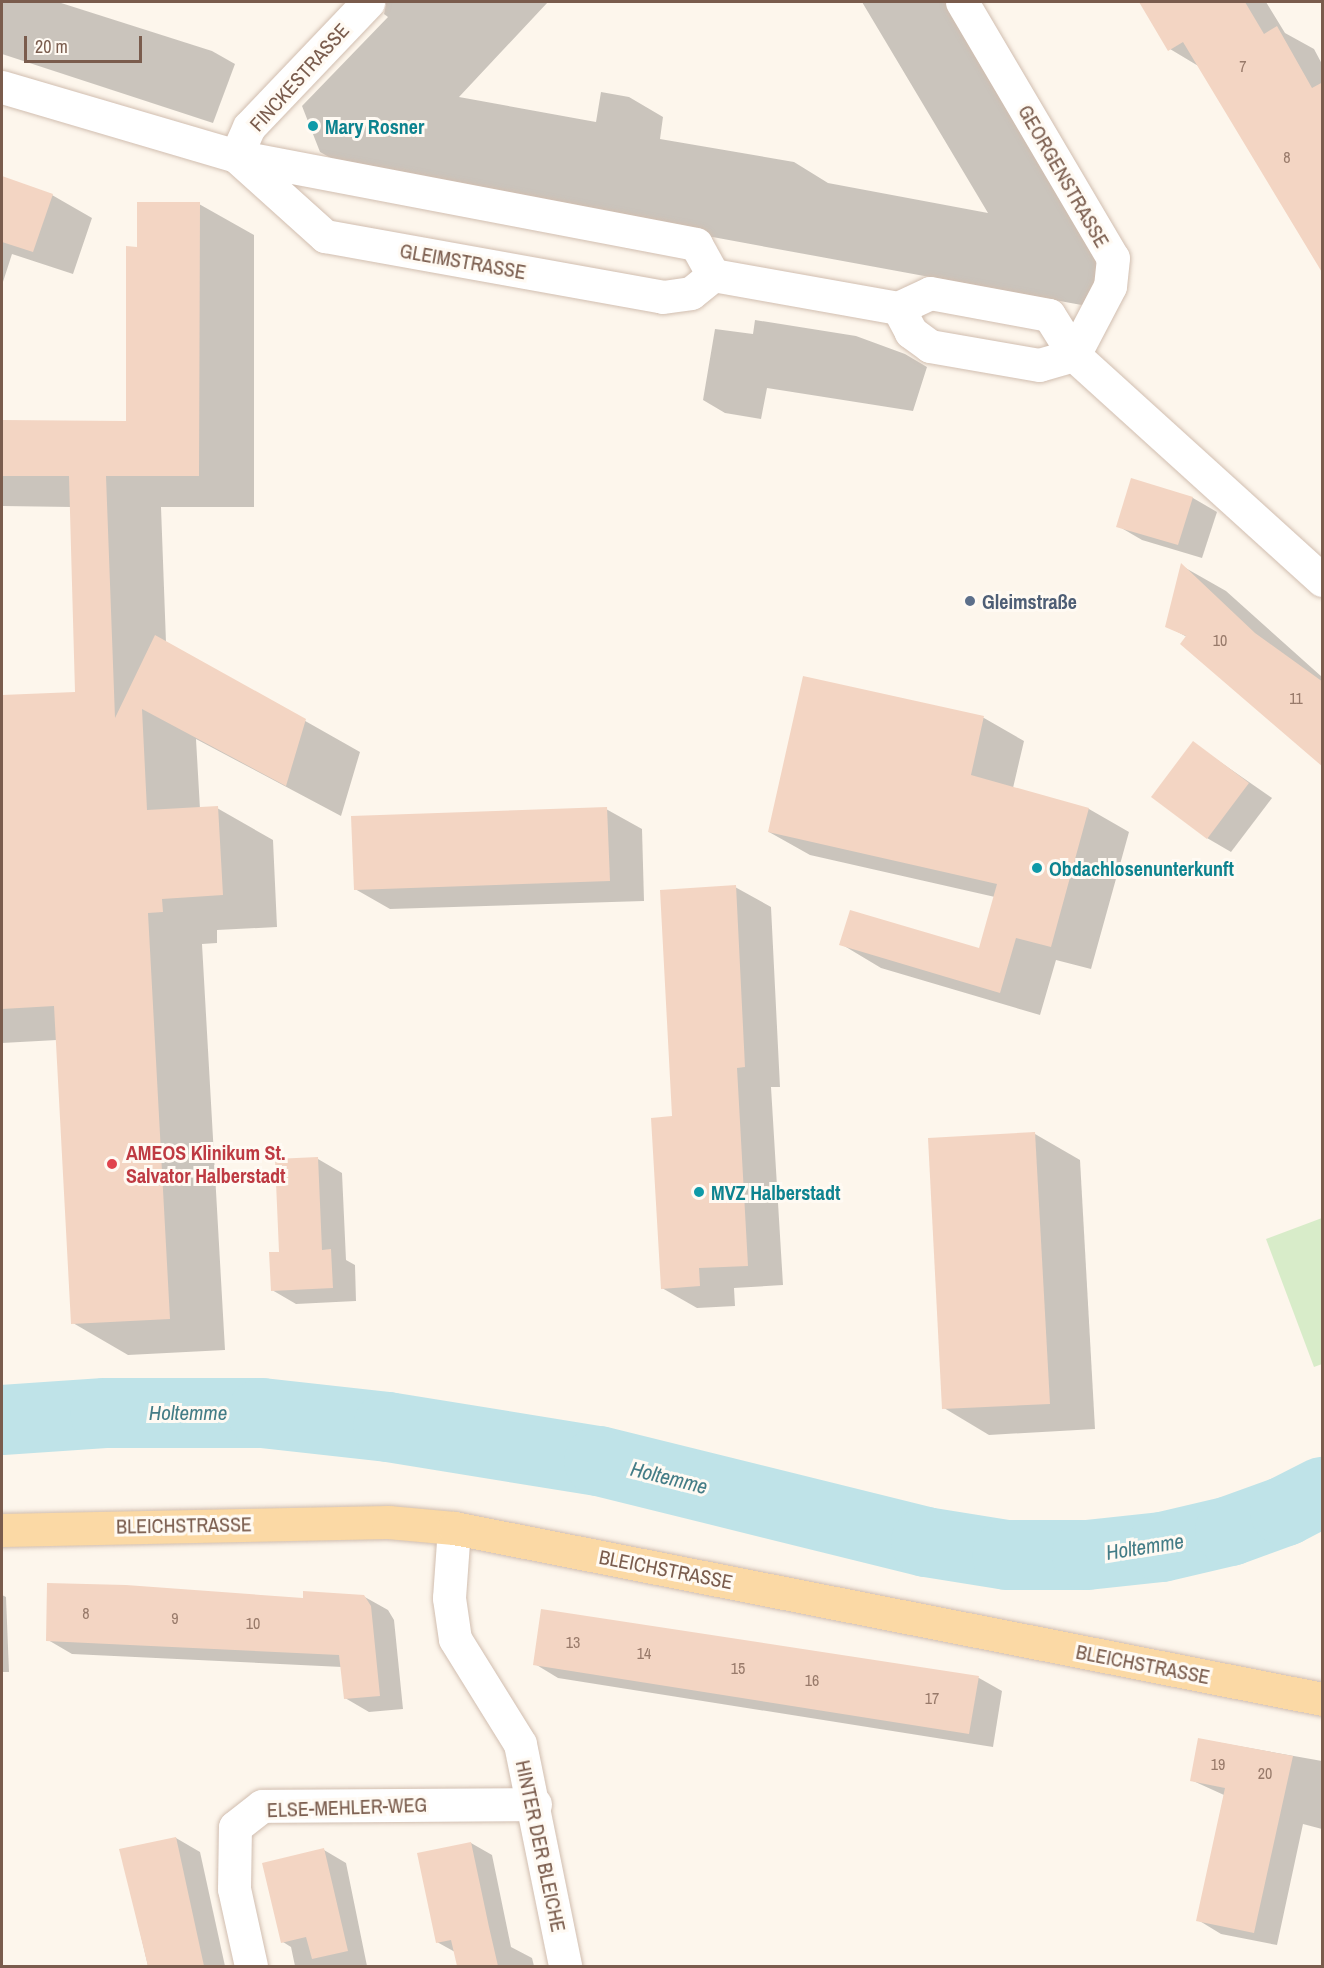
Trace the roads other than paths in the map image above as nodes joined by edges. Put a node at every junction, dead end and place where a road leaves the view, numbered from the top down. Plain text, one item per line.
1 (368, 2) edge
2 (962, 2) edge
3 (2, 87) edge
4 (236, 156) junction
5 (712, 275) junction
6 (898, 308) junction
7 (1074, 355) junction
8 (1323, 580) edge
9 (454, 1528) junction
10 (2, 1530) edge
11 (1323, 1699) edge
12 (535, 1804) junction
13 (251, 1966) edge
14 (565, 1966) edge

1 - 4 street, FINCKESTRASSE
2 - 7 street, GEORGENSTRASSE
3 - 4 street, GLEIMSTRASSE
4 - 5 street, GLEIMSTRASSE
4 - 5 street, GLEIMSTRASSE
5 - 6 street
6 - 7 street
6 - 7 street
7 - 8 street
9 - 10 main road, BLEICHSTRASSE
9 - 11 main road, BLEICHSTRASSE
9 - 12 street, HINTER DER BLEICHE
12 - 13 street, ELSE-MEHLER-WEG
12 - 14 street, HINTER DER BLEICHE

